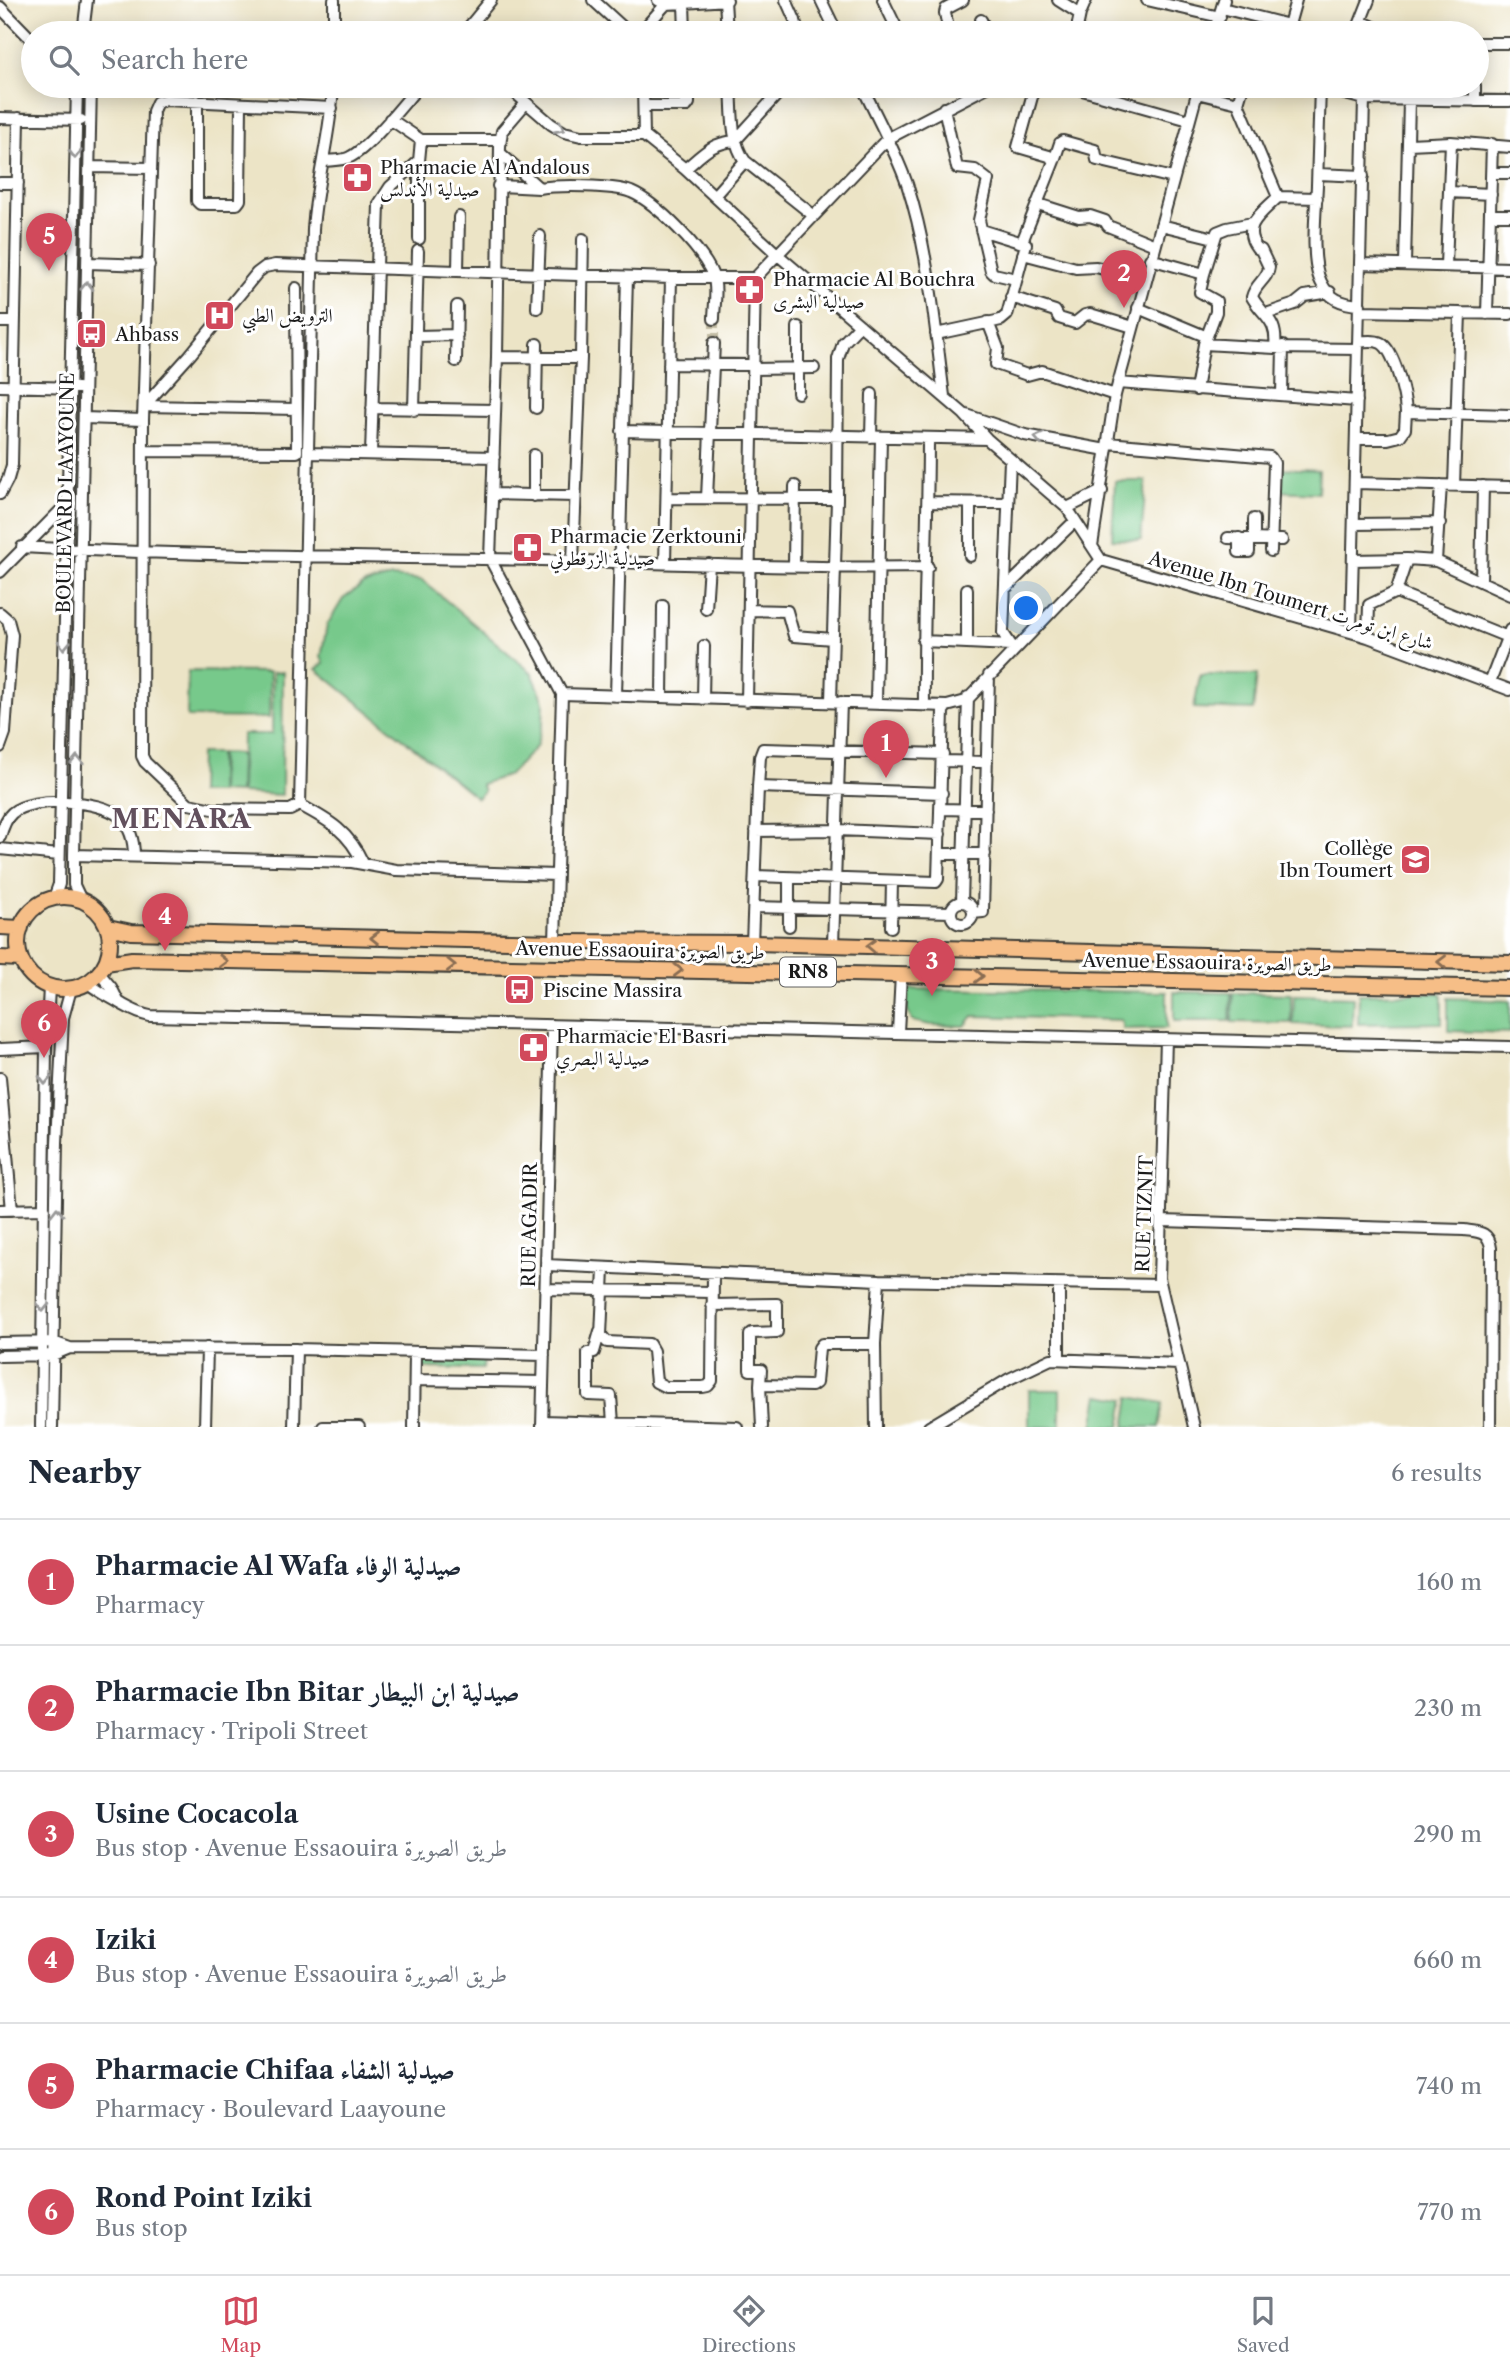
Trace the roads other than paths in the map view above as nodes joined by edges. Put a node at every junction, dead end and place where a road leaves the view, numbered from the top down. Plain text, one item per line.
1 (86, 0) edge
2 (334, 0) edge
3 (491, 0) edge
4 (593, 0) edge
5 (726, 0) edge
6 (786, 0) edge
7 (821, 0) edge
8 (883, 0) edge
9 (962, 0) edge
10 (1058, 0) edge
11 (1086, 0) edge
12 (1147, 0) edge
13 (1296, 0) edge
14 (1369, 0) edge
15 (708, 1) edge
16 (663, 2) edge
17 (684, 3) junction
18 (0, 7) edge
19 (1222, 8) edge
20 (1080, 14) junction
21 (85, 21) edge
22 (334, 21) edge
23 (474, 21) edge
24 (616, 21) edge
25 (649, 21) edge
26 (685, 21) edge
27 (727, 21) edge
28 (795, 21) edge
29 (830, 21) edge
30 (893, 21) edge
31 (947, 21) edge
32 (1079, 21) edge
33 (1273, 21) edge
34 (1290, 21) edge
35 (1361, 21) edge
36 (21, 29) edge
37 (1489, 43) edge
38 (1510, 43) edge
39 (77, 98) edge
40 (91, 98) edge
41 (332, 98) edge
42 (408, 98) edge
43 (520, 98) edge
44 (644, 98) edge
45 (690, 98) edge
46 (732, 98) edge
47 (774, 98) edge
48 (868, 98) edge
49 (964, 98) edge
50 (1032, 98) edge
51 (1111, 98) edge
52 (1195, 98) edge
53 (1224, 98) edge
54 (1239, 98) edge
55 (1317, 98) edge
56 (1364, 99) joint
57 (197, 101) junction
58 (1409, 101) junction
59 (1475, 101) joint
60 (1510, 102) edge
61 (526, 103) junction
62 (1238, 103) junction
63 (241, 104) junction
64 (645, 106) junction
65 (332, 108) junction
66 (944, 108) junction
67 (0, 118) edge
68 (19, 118) junction
69 (390, 119) junction
70 (76, 120) junction
71 (1189, 120) junction
72 (91, 121) junction
73 (644, 136) junction
74 (887, 139) junction
75 (421, 140) junction
76 (500, 140) junction
77 (735, 141) junction
78 (1451, 142) junction
79 (1409, 144) junction
80 (1492, 144) junction
81 (1510, 147) edge
82 (500, 153) junction
83 (323, 161) junction
84 (419, 161) junction
85 (745, 161) junction
86 (1055, 161) junction
87 (89, 167) junction
88 (151, 167) junction
89 (685, 169) junction
90 (1492, 173) junction
91 (1510, 173) edge
92 (1318, 174) junction
93 (1363, 176) junction
94 (1173, 178) junction
95 (0, 183) edge
96 (18, 183) junction
97 (498, 186) junction
98 (539, 188) junction
99 (1449, 192) junction
100 (1491, 194) junction
101 (713, 196) junction
102 (1278, 197) junction
103 (1317, 198) junction
104 (1038, 204) junction
105 (813, 215) junction
106 (1490, 215) junction
107 (1510, 215) edge
108 (458, 218) dead end
109 (1252, 223) junction
110 (1161, 225) junction
111 (981, 230) junction
112 (540, 236) dead end
113 (1214, 238) junction
114 (419, 239) dead end
115 (583, 239) dead end
116 (1022, 242) junction
117 (1155, 246) junction
118 (418, 251) dead end
119 (1023, 254) junction
120 (778, 255) junction
121 (1150, 259) junction
122 (88, 263) junction
123 (1361, 264) junction
124 (1405, 264) junction
125 (149, 265) junction
126 (1446, 265) junction
127 (312, 268) junction
128 (1488, 268) junction
129 (1510, 268) edge
130 (377, 270) junction
131 (418, 271) junction
132 (458, 271) junction
133 (497, 272) junction
134 (538, 273) junction
135 (1204, 274) junction
136 (582, 275) junction
137 (627, 276) junction
138 (671, 278) junction
139 (755, 278) junction
140 (715, 279) junction
141 (1016, 279) junction
142 (1145, 281) junction
143 (296, 288) dead end
144 (1330, 292) junction
145 (1011, 297) junction
146 (457, 306) dead end
147 (537, 308) dead end
148 (1138, 308) junction
149 (1360, 308) junction
150 (1460, 313) junction
151 (1266, 314) junction
152 (1487, 314) junction
153 (1510, 314) edge
154 (714, 319) tunnel mouth
155 (0, 322) edge
156 (14, 322) junction
157 (988, 322) junction
158 (860, 325) junction
159 (798, 327) dead end
160 (1133, 327) junction
161 (936, 334) junction
162 (416, 335) junction
163 (457, 335) junction
164 (1204, 340) junction
165 (714, 343) tunnel mouth
166 (537, 344) dead end
167 (1358, 346) junction
168 (1279, 347) junction
169 (497, 357) junction
170 (538, 358) junction
171 (581, 358) junction
172 (456, 361) dead end
173 (669, 363) junction
174 (714, 364) junction
175 (754, 367) junction
176 (798, 368) junction
177 (814, 368) dead end
178 (0, 386) edge
179 (13, 386) junction
180 (71, 388) junction
181 (85, 388) junction
182 (1116, 389) junction
183 (1196, 390) junction
184 (798, 393) dead end
185 (872, 394) dead end
186 (1282, 395) junction
187 (944, 396) junction
188 (1357, 401) junction
189 (144, 406) junction
190 (372, 408) junction
191 (536, 408) dead end
192 (296, 409) junction
193 (414, 410) junction
194 (495, 410) junction
195 (1406, 412) junction
196 (964, 414) junction
197 (1455, 414) junction
198 (1510, 415) edge
199 (84, 418) junction
200 (143, 420) junction
201 (622, 431) junction
202 (667, 432) junction
203 (710, 432) junction
204 (753, 434) junction
205 (837, 436) junction
206 (876, 437) junction
207 (928, 438) junction
208 (987, 439) junction
209 (1357, 439) junction
210 (1107, 446) junction
211 (143, 451) junction
212 (308, 453) junction
213 (371, 454) junction
214 (534, 455) dead end
215 (494, 457) junction
216 (1010, 460) junction
217 (1356, 483) junction
218 (1441, 485) junction
219 (1454, 485) junction
220 (795, 486) dead end
221 (1483, 486) junction
222 (1510, 488) edge
223 (1102, 491) junction
224 (0, 494) edge
225 (492, 494) junction
226 (534, 496) junction
227 (575, 496) junction
228 (667, 498) junction
229 (707, 498) junction
230 (751, 499) junction
231 (795, 499) junction
232 (837, 499) junction
233 (928, 502) junction
234 (68, 503) junction
235 (970, 503) junction
236 (1008, 503) junction
237 (1067, 508) junction
238 (1254, 519) dead end
239 (1075, 520) junction
240 (1440, 523) junction
241 (1354, 524) junction
242 (1092, 546) junction
243 (22, 547) junction
244 (67, 550) junction
245 (82, 551) junction
246 (143, 554) junction
247 (306, 556) junction
248 (970, 556) dead end
249 (490, 559) junction
250 (1407, 559) junction
251 (1101, 560) junction
252 (1353, 560) junction
253 (573, 561) junction
254 (1436, 561) junction
255 (618, 562) junction
256 (665, 563) junction
257 (709, 564) junction
258 (749, 566) junction
259 (794, 566) junction
260 (835, 567) junction
261 (879, 567) junction
262 (928, 567) junction
263 (0, 572) edge
264 (1481, 582) junction
265 (967, 589) dead end
266 (1005, 589) junction
267 (1396, 592) junction
268 (1510, 594) edge
269 (663, 606) dead end
270 (706, 610) dead end
271 (749, 610) junction
272 (0, 613) edge
273 (1351, 632) junction
274 (12, 635) junction
275 (1509, 635) edge
276 (1368, 638) junction
277 (833, 639) junction
278 (923, 641) junction
279 (967, 642) junction
280 (704, 646) dead end
281 (1013, 647) junction
282 (0, 648) edge
283 (989, 675) junction
284 (1490, 682) junction
285 (1510, 690) edge
286 (562, 694) junction
287 (616, 696) junction
288 (662, 697) junction
289 (968, 697) junction
290 (703, 699) junction
291 (747, 701) junction
292 (836, 702) junction
293 (876, 703) junction
294 (924, 705) junction
295 (945, 709) junction
296 (968, 710) junction
297 (988, 711) junction
298 (0, 747) edge
299 (840, 750) junction
300 (943, 757) junction
301 (966, 761) junction
302 (987, 762) junction
303 (758, 787) junction
304 (838, 789) junction
305 (942, 793) junction
306 (60, 803) junction
307 (76, 804) junction
308 (300, 805) junction
309 (941, 809) junction
310 (965, 810) junction
311 (986, 810) junction
312 (756, 831) junction
313 (837, 831) junction
314 (940, 834) junction
315 (0, 837) edge
316 (0, 849) edge
317 (939, 854) junction
318 (963, 854) junction
319 (985, 854) junction
320 (59, 855) junction
321 (74, 855) junction
322 (134, 856) junction
323 (363, 863) junction
324 (556, 875) junction
325 (755, 876) junction
326 (789, 878) junction
327 (836, 880) junction
328 (892, 882) junction
329 (54, 898) junction
330 (81, 900) junction
331 (962, 902) junction
332 (754, 907) junction
333 (790, 908) junction
334 (834, 911) junction
335 (891, 911) junction
336 (951, 912) junction
337 (973, 913) junction
338 (789, 926) dead end
339 (0, 927) edge
340 (891, 927) dead end
341 (21, 928) junction
342 (108, 928) junction
343 (555, 943) junction
344 (752, 943) junction
345 (834, 945) junction
346 (0, 958) edge
347 (21, 959) junction
348 (1510, 963) edge
349 (98, 973) junction
350 (901, 975) junction
351 (49, 987) junction
352 (1510, 988) edge
353 (71, 989) junction
354 (552, 1025) junction
355 (898, 1032) junction
356 (1166, 1039) junction
357 (46, 1047) junction
358 (1510, 1047) edge
359 (0, 1049) edge
360 (0, 1078) edge
361 (45, 1209) junction
362 (0, 1210) edge
363 (12, 1210) junction
364 (1161, 1221) junction
365 (546, 1265) junction
366 (604, 1269) junction
367 (713, 1273) junction
368 (879, 1280) junction
369 (1059, 1284) junction
370 (1160, 1285) junction
371 (545, 1289) junction
372 (603, 1290) junction
373 (712, 1292) junction
374 (712, 1305) junction
375 (601, 1329) junction
376 (48, 1342) junction
377 (0, 1343) edge
378 (875, 1344) junction
379 (70, 1348) junction
380 (207, 1348) junction
381 (296, 1349) junction
382 (415, 1352) junction
383 (47, 1355) junction
384 (0, 1356) edge
385 (544, 1356) junction
386 (1059, 1358) junction
387 (1179, 1364) junction
388 (415, 1380) junction
389 (544, 1382) junction
390 (760, 1385) junction
391 (613, 1423) junction
392 (543, 1424) edge
393 (646, 1425) edge
394 (41, 1427) edge
395 (52, 1427) edge
396 (205, 1427) edge
397 (295, 1427) edge
398 (323, 1427) edge
399 (359, 1427) edge
400 (415, 1427) edge
401 (737, 1427) edge
402 (762, 1427) edge
403 (876, 1427) edge
404 (929, 1427) edge
405 (1194, 1427) edge
406 (1490, 1427) edge

1 - 21 street
2 - 22 street
3 - 23 street
4 - 24 street
5 - 15 street
5 - 27 street
6 - 28 street
7 - 29 street
8 - 30 street
9 - 31 street
10 - 20 street
11 - 20 street
12 - 19 street
13 - 34 street
14 - 35 street
15 - 17 street
16 - 17 street
16 - 25 street
17 - 26 street
18 - 36 street
19 - 33 street
20 - 32 street
37 - 38 street
39 - 70 street, BOULEVARD LAAYOUNE
40 - 72 street, BOULEVARD LAAYOUNE
41 - 65 street
42 - 69 street
43 - 61 street
44 - 64 street
45 - 64 street
46 - 77 street
47 - 77 street
48 - 74 street
49 - 66 street
50 - 86 street
51 - 71 street
52 - 71 street
53 - 62 street
54 - 62 street
55 - 92 street
56 - 58 street
56 - 93 street
57 - 63 street
57 - 63 street
57 - 88 street
58 - 59 street
58 - 79 street
59 - 60 street
61 -> 73 street
61 - 76 street
62 - 102 street
63 - 65 street
64 - 73 street
65 - 83 street
66 - 74 street
66 - 111 street
67 - 68 street
68 - 70 street
68 - 96 street
69 - 75 street
69 - 83 street
70 - 72 street
70 -> 180 street, BOULEVARD LAAYOUNE
71 - 94 street
72 - 87 street, BOULEVARD LAAYOUNE
73 - 89 street
74 - 105 street
74 - 161 street
75 - 76 street
75 - 84 street
76 - 82 street
77 - 85 street
77 - 89 street
78 - 79 street
78 - 80 street
78 - 99 street
79 - 124 street
80 - 81 street
80 - 90 street
82 - 97 street
82 - 98 street
83 - 127 street
84 - 114 street
84 - 130 street
85 - 101 street
85 - 105 street
86 - 94 street
86 - 104 street
87 - 88 street
87 - 122 street, BOULEVARD LAAYOUNE
88 - 125 street
89 - 101 street
90 - 91 street
90 - 100 street
92 - 93 street
92 - 103 street
93 - 123 street
94 - 110 street
95 - 96 street
96 - 156 street
97 - 98 street
97 - 133 street
98 - 140 street
99 - 100 street
99 - 126 street
100 - 106 street
101 - 120 street
102 - 103 street
102 - 109 street
103 - 144 street
104 - 116 street
104 - 117 street
105 - 120 street
106 - 107 street
106 - 128 street
108 - 132 street
109 - 113 street
109 - 151 street
110 - 113 street
110 - 117 street
111 - 116 street
111 - 141 street
112 - 134 street
113 - 135 street
115 - 136 street
116 - 119 street
117 - 121 street
118 - 131 street
119 - 141 street
119 - 142 street
120 - 139 street
120 - 158 street
121 - 135 street
121 - 142 street
122 - 125 street
181 -> 122 street, BOULEVARD LAAYOUNE
123 - 124 street
123 - 149 street
124 - 126 street
125 - 189 street
126 - 128 street
127 - 130 street
127 - 189 street
127 - 212 street
128 - 129 street
128 - 152 street
130 - 131 street
130 - 190 street
131 - 132 street
131 - 162 street
132 - 133 street
133 - 134 street
133 - 169 street
134 - 136 street
134 - 147 street
135 - 164 street
136 - 137 street
136 - 171 street
137 - 138 street
137 - 201 street
138 - 140 street
138 - 173 street
139 - 140 street
139 - 175 street
140 - 154 street
141 - 145 street
142 - 148 street
143 - 192 street
144 - 149 street
144 - 151 street
145 - 157 street
145 - 160 street
146 - 163 street
148 - 160 street
148 - 164 street
149 - 150 street
149 - 167 street
150 - 152 street
150 - 197 street
151 - 168 street
152 - 153 street
155 - 156 street
156 - 179 street
157 - 161 street
157 - 182 street
158 - 187 street
158 - 205 street
159 - 176 street
160 - 182 street
161 - 187 street
162 - 163 street
162 - 193 street
163 - 172 street
164 - 168 street
164 - 183 street
165 - 174 street
166 - 170 street
167 - 168 street
167 - 188 street
167 - 195 street
168 - 186 street
169 - 170 street
169 - 194 street
170 - 171 street
170 - 191 street
171 - 227 street
173 - 174 street
173 - 202 street
174 - 175 street
174 - 203 street
175 - 176 street
175 - 204 street
176 - 177 street
176 - 184 street
178 - 179 street
179 - 180 street
179 - 224 street
180 - 181 street
180 - 234 street, BOULEVARD LAAYOUNE
181 - 199 street, BOULEVARD LAAYOUNE
182 - 183 street
182 - 210 street
183 - 186 street
185 - 206 street
186 - 188 street
187 - 196 street
188 - 209 street
189 - 192 street
189 - 200 street
190 - 193 street
190 - 213 street
192 - 211 street
193 - 194 street
194 - 215 street
195 - 197 street
195 - 209 street
196 - 208 street
210 -> 196 street
197 - 198 street
197 - 219 street
199 - 200 street
199 - 245 street, BOULEVARD LAAYOUNE
200 - 211 street
201 - 202 street
201 - 255 street
202 - 203 street
202 - 228 street
203 - 204 street
203 - 229 street
204 - 205 street
204 - 230 street
205 - 206 street
205 - 232 street
206 - 207 street
206 - 261 street
207 - 208 street
207 - 233 street
208 - 216 street
209 - 217 street
210 - 223 street
210 - 238 street
211 - 246 street
212 - 213 street
212 - 247 street
213 - 215 street
214 - 226 street
215 - 225 street
216 - 236 street
216 - 237 street
217 - 218 street
217 - 241 street
218 - 219 street
218 - 240 street
219 - 221 street
220 - 231 street
221 - 222 street
221 - 264 street
223 - 237 street
223 - 242 street
225 - 226 street
225 - 249 street
226 - 227 street
227 - 253 street
228 - 229 street
228 - 256 street
229 - 230 street
230 - 231 street
230 - 258 street
231 - 232 street
231 - 259 street
232 - 260 street
233 - 235 street
233 - 262 street
234 - 243 street
234 - 244 street, BOULEVARD LAAYOUNE
235 - 236 street
235 - 248 street
236 - 266 street
237 - 239 street
239 - 242 street
239 - 266 street
240 - 241 street
240 - 254 street
241 - 252 street
242 - 251 street
243 - 244 street
243 - 263 street
244 - 245 street
244 -> 306 street, BOULEVARD LAAYOUNE
245 - 246 street
307 -> 245 street, BOULEVARD LAAYOUNE
246 - 247 street
246 - 308 street
247 - 249 street
247 - 308 street
249 - 253 street
249 - 286 street
250 - 252 street
250 - 254 street
250 - 267 street
251 - 273 street, Avenue Ibn Toumert شارع ابن تومرت
251 - 281 street
252 - 273 street
253 - 255 street
254 - 264 street
255 - 256 street
255 - 287 street
256 - 257 street
257 - 258 street
257 - 270 street
258 - 259 street
258 - 271 street
259 - 260 street
260 - 261 street
260 - 277 street
261 - 262 street
261 - 293 street
262 - 278 street
264 - 268 street
265 - 279 street
266 - 281 street
267 - 275 street
267 - 276 street
269 - 288 street
271 - 277 street
271 - 291 street
272 - 274 street
273 - 276 street, Avenue Ibn Toumert شارع ابن تومرت
274 - 282 street
274 - 298 street
275 - 284 street
276 - 284 street, Avenue Ibn Toumert شارع ابن تومرت
277 - 292 street
278 - 279 street
278 - 294 street
279 - 281 street
280 - 290 street
281 - 283 street
283 - 289 street
283 - 297 street
284 - 285 street, Avenue Ibn Toumert شارع ابن تومرت
286 - 287 street
286 - 324 street
287 - 288 street
288 - 290 street
289 - 295 street
289 - 296 street
290 - 291 street
291 - 292 street
292 - 293 street
292 - 299 street
293 - 294 street
294 - 295 street
295 - 296 street
295 - 300 street
296 - 297 street
296 - 301 street
297 - 302 street
299 - 300 street
299 - 303 street
299 - 304 street
300 - 301 street
300 - 305 street
301 - 302 street
301 - 310 street
302 - 311 street
303 - 304 street
303 - 312 street
304 - 305 street
304 - 313 street
305 - 309 street
306 - 307 street
306 - 315 street
306 - 320 street, BOULEVARD LAAYOUNE
307 - 321 street, BOULEVARD LAAYOUNE
307 - 322 street
308 - 323 street
309 - 310 street
309 - 314 street
310 - 311 street
310 - 318 street
311 - 319 street
312 - 313 street
312 - 325 street
313 - 314 street
313 - 327 street
314 - 317 street
316 - 320 street
317 - 318 street
317 - 328 street
318 - 319 street
318 - 331 street
319 - 337 street
320 - 329 street, BOULEVARD LAAYOUNE
321 - 322 street
321 - 330 street, BOULEVARD LAAYOUNE
322 - 323 street
323 - 324 street
324 - 343 street
325 - 326 street
325 - 332 street
326 - 327 street
326 - 333 street
327 - 328 street
327 - 334 street
328 - 335 street
329 - 330 main road
329 - 341 main road
330 - 342 main road
331 - 336 street
331 - 337 street
332 - 333 street
332 - 344 street
333 - 334 street
333 - 338 street
334 - 335 street
334 - 345 street
335 - 336 street
335 - 340 street
336 - 337 street
339 - 341 main road
341 - 347 main road
343 -> 342 main road, Avenue Essaouira طريق الصويرة / RN8
342 - 349 main road
343 - 344 main road, Avenue Essaouira طريق الصويرة / RN8
344 - 345 main road, Avenue Essaouira طريق الصويرة / RN8
348 -> 345 main road, Avenue Essaouira طريق الصويرة / RN8
346 - 347 main road
347 - 351 main road
349 -> 350 main road, Avenue Essaouira طريق الصويرة / RN8
349 - 353 main road, RN8
349 - 354 street
350 -> 352 main road, Avenue Essaouira طريق الصويرة / RN8
350 - 355 street
351 - 353 main road, RN8
351 - 357 street
376 -> 353 street
354 - 355 street
354 - 365 street, RUE AGADIR
355 - 356 street
356 - 358 street
356 - 364 street, RUE TIZNIT
357 - 359 street
357 -> 361 street
360 - 363 street
361 - 363 street
361 -> 376 street
362 - 363 street
364 - 370 street, RUE TIZNIT
364 - 406 street
365 - 366 street
365 - 371 street, RUE AGADIR
366 - 367 street
366 - 372 street
367 - 368 street
367 - 373 street
368 - 369 street
368 - 378 street
369 - 370 street
369 - 386 street
370 - 387 street, RUE TIZNIT
371 - 372 street
371 - 385 street, RUE AGADIR
372 - 373 street
372 - 375 street
373 - 374 street
374 - 375 street
374 - 390 street
375 - 391 street
376 - 377 street
376 - 379 street
376 - 383 street
378 - 390 street
378 - 403 street
379 - 380 street
379 - 383 street
380 - 381 street
380 - 396 street
381 - 382 street
381 - 397 street
382 - 385 street
382 - 388 street
383 - 384 street
383 - 394 street
383 - 395 street
385 - 389 street, RUE AGADIR
386 - 387 street
386 - 404 street
387 - 405 street, RUE TIZNIT
388 - 389 street
388 - 400 street
389 - 392 street, RUE AGADIR
390 - 402 street
391 - 392 street
391 - 393 street
393 - 401 street
398 - 399 street

